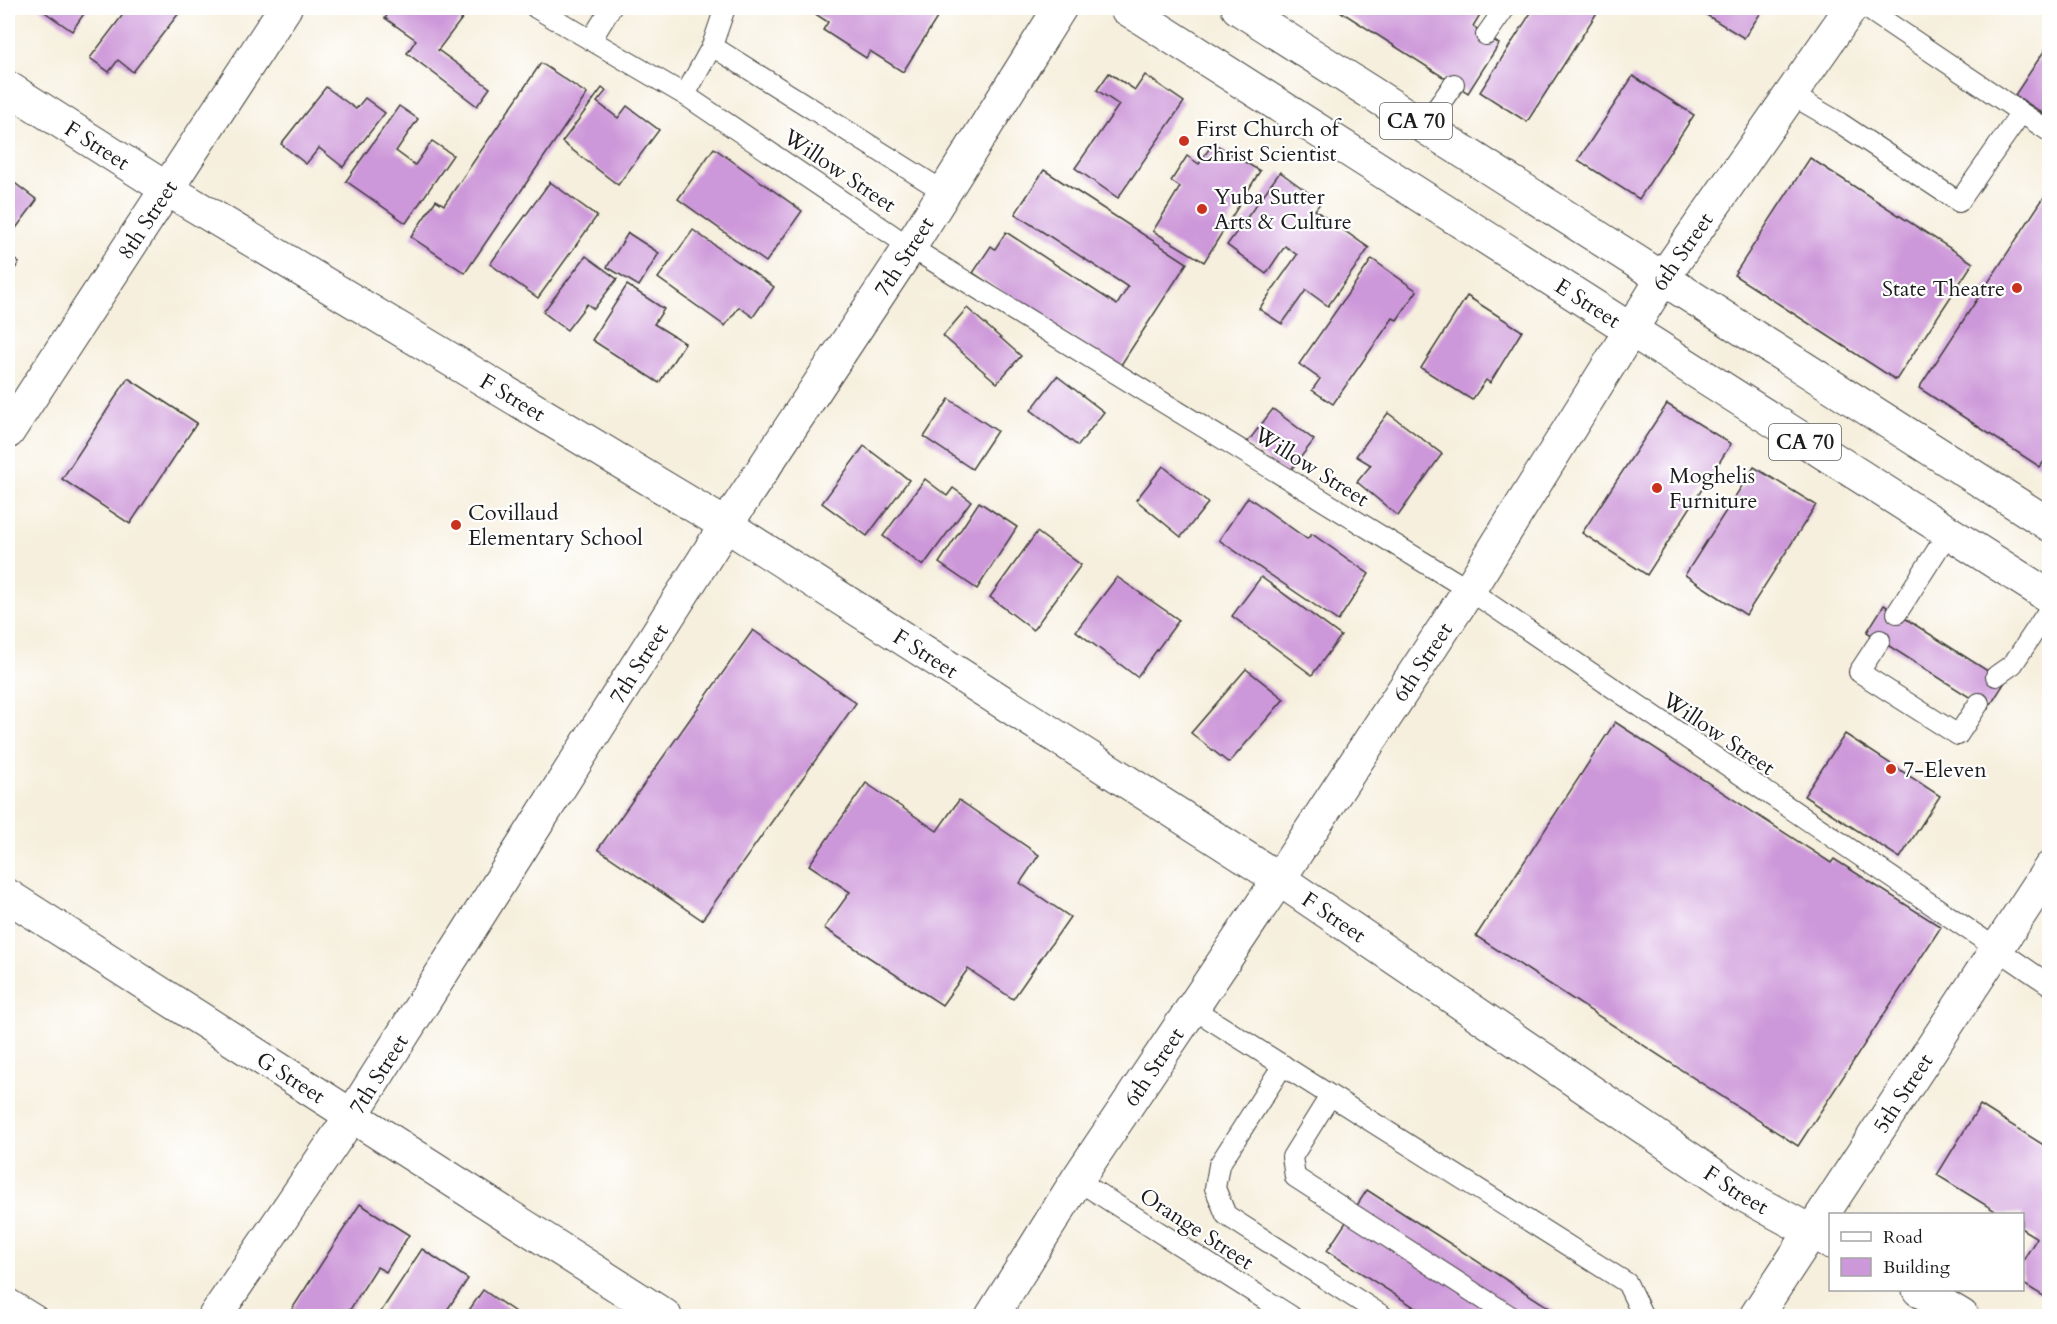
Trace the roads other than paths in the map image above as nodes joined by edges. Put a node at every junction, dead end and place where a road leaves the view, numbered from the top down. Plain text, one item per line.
1 (285, 8) edge
2 (536, 8) edge
3 (611, 8) edge
4 (725, 8) edge
5 (1060, 8) edge
6 (1126, 8) edge
7 (1238, 8) edge
8 (1505, 8) edge
9 (1851, 8) edge
10 (1866, 8) edge
11 (1486, 35) dead end
12 (591, 40) junction
13 (712, 46) junction
14 (1454, 84) dead end
15 (8, 88) edge
16 (1790, 94) junction
17 (685, 95) junction
18 (2021, 113) junction
19 (1425, 126) junction
20 (2049, 132) edge
21 (167, 189) junction
22 (943, 191) junction
23 (910, 247) junction
24 (1663, 278) junction
25 (1630, 328) junction
26 (8, 432) edge
27 (726, 525) junction
28 (2049, 525) edge
29 (1948, 533) junction
30 (1469, 590) junction
31 (2049, 597) edge
32 (2049, 608) edge
33 (1897, 613) dead end
34 (1880, 640) dead end
35 (1996, 676) dead end
36 (1979, 703) dead end
37 (2049, 868) edge
38 (1280, 879) junction
39 (8, 896) edge
40 (1995, 951) junction
41 (2049, 985) edge
42 (1192, 1008) junction
43 (1283, 1065) junction
44 (1330, 1096) junction
45 (352, 1115) junction
46 (1077, 1180) junction
47 (1836, 1213) edge
48 (1829, 1224) edge
49 (1821, 1237) edge
50 (8, 1298) edge
51 (37, 1317) edge
52 (214, 1317) edge
53 (665, 1317) edge
54 (992, 1317) edge
55 (1291, 1317) edge
56 (1383, 1317) edge
57 (1510, 1317) edge
58 (1643, 1317) edge
59 (1756, 1317) edge

1 - 21 main road, 8th Street
2 - 12 lane, Willow Street
3 - 12 lane
4 - 13 lane
5 - 22 main road, 7th Street
6 - 25 main road, E Street / CA 70
7 - 19 main road, CA 70
8 - 11 lane
9 - 16 main road, 6th Street
10 - 18 lane
12 - 17 lane, Willow Street
13 - 17 lane
13 - 22 lane
14 - 19 lane
15 - 21 main road, F Street
16 - 18 lane
16 - 24 main road, 6th Street
17 - 23 lane, Willow Street
18 - 20 lane
19 - 24 main road, CA 70
21 - 26 main road, 8th Street
21 - 27 main road, F Street
22 - 23 main road, 7th Street
23 - 27 main road, 7th Street
23 - 30 lane, Willow Street
24 - 25 main road, 6th Street
24 - 28 main road, CA 70
25 - 29 main road, E Street / CA 70
25 - 30 main road, 6th Street
27 - 38 main road, F Street
27 - 45 main road, 7th Street
29 - 31 main road, E Street / CA 70
29 - 33 lane
30 - 38 main road, 6th Street
30 - 40 lane, Willow Street
32 - 35 lane
34 - 36 lane
37 - 40 main road, 5th Street
38 - 42 main road, 6th Street
38 - 49 main road, F Street
39 - 45 main road, G Street
40 - 41 lane, Willow Street
40 - 47 main road, 5th Street
42 - 43 lane
42 - 46 main road, 6th Street
43 - 44 lane
43 - 56 lane
44 - 57 lane
44 - 58 lane
45 - 52 main road, 7th Street
45 - 53 main road, G Street
46 - 54 main road, 6th Street
46 - 55 lane, Orange Street
48 - 49 main road, 5th Street
49 - 59 main road, 5th Street
50 - 51 lane

